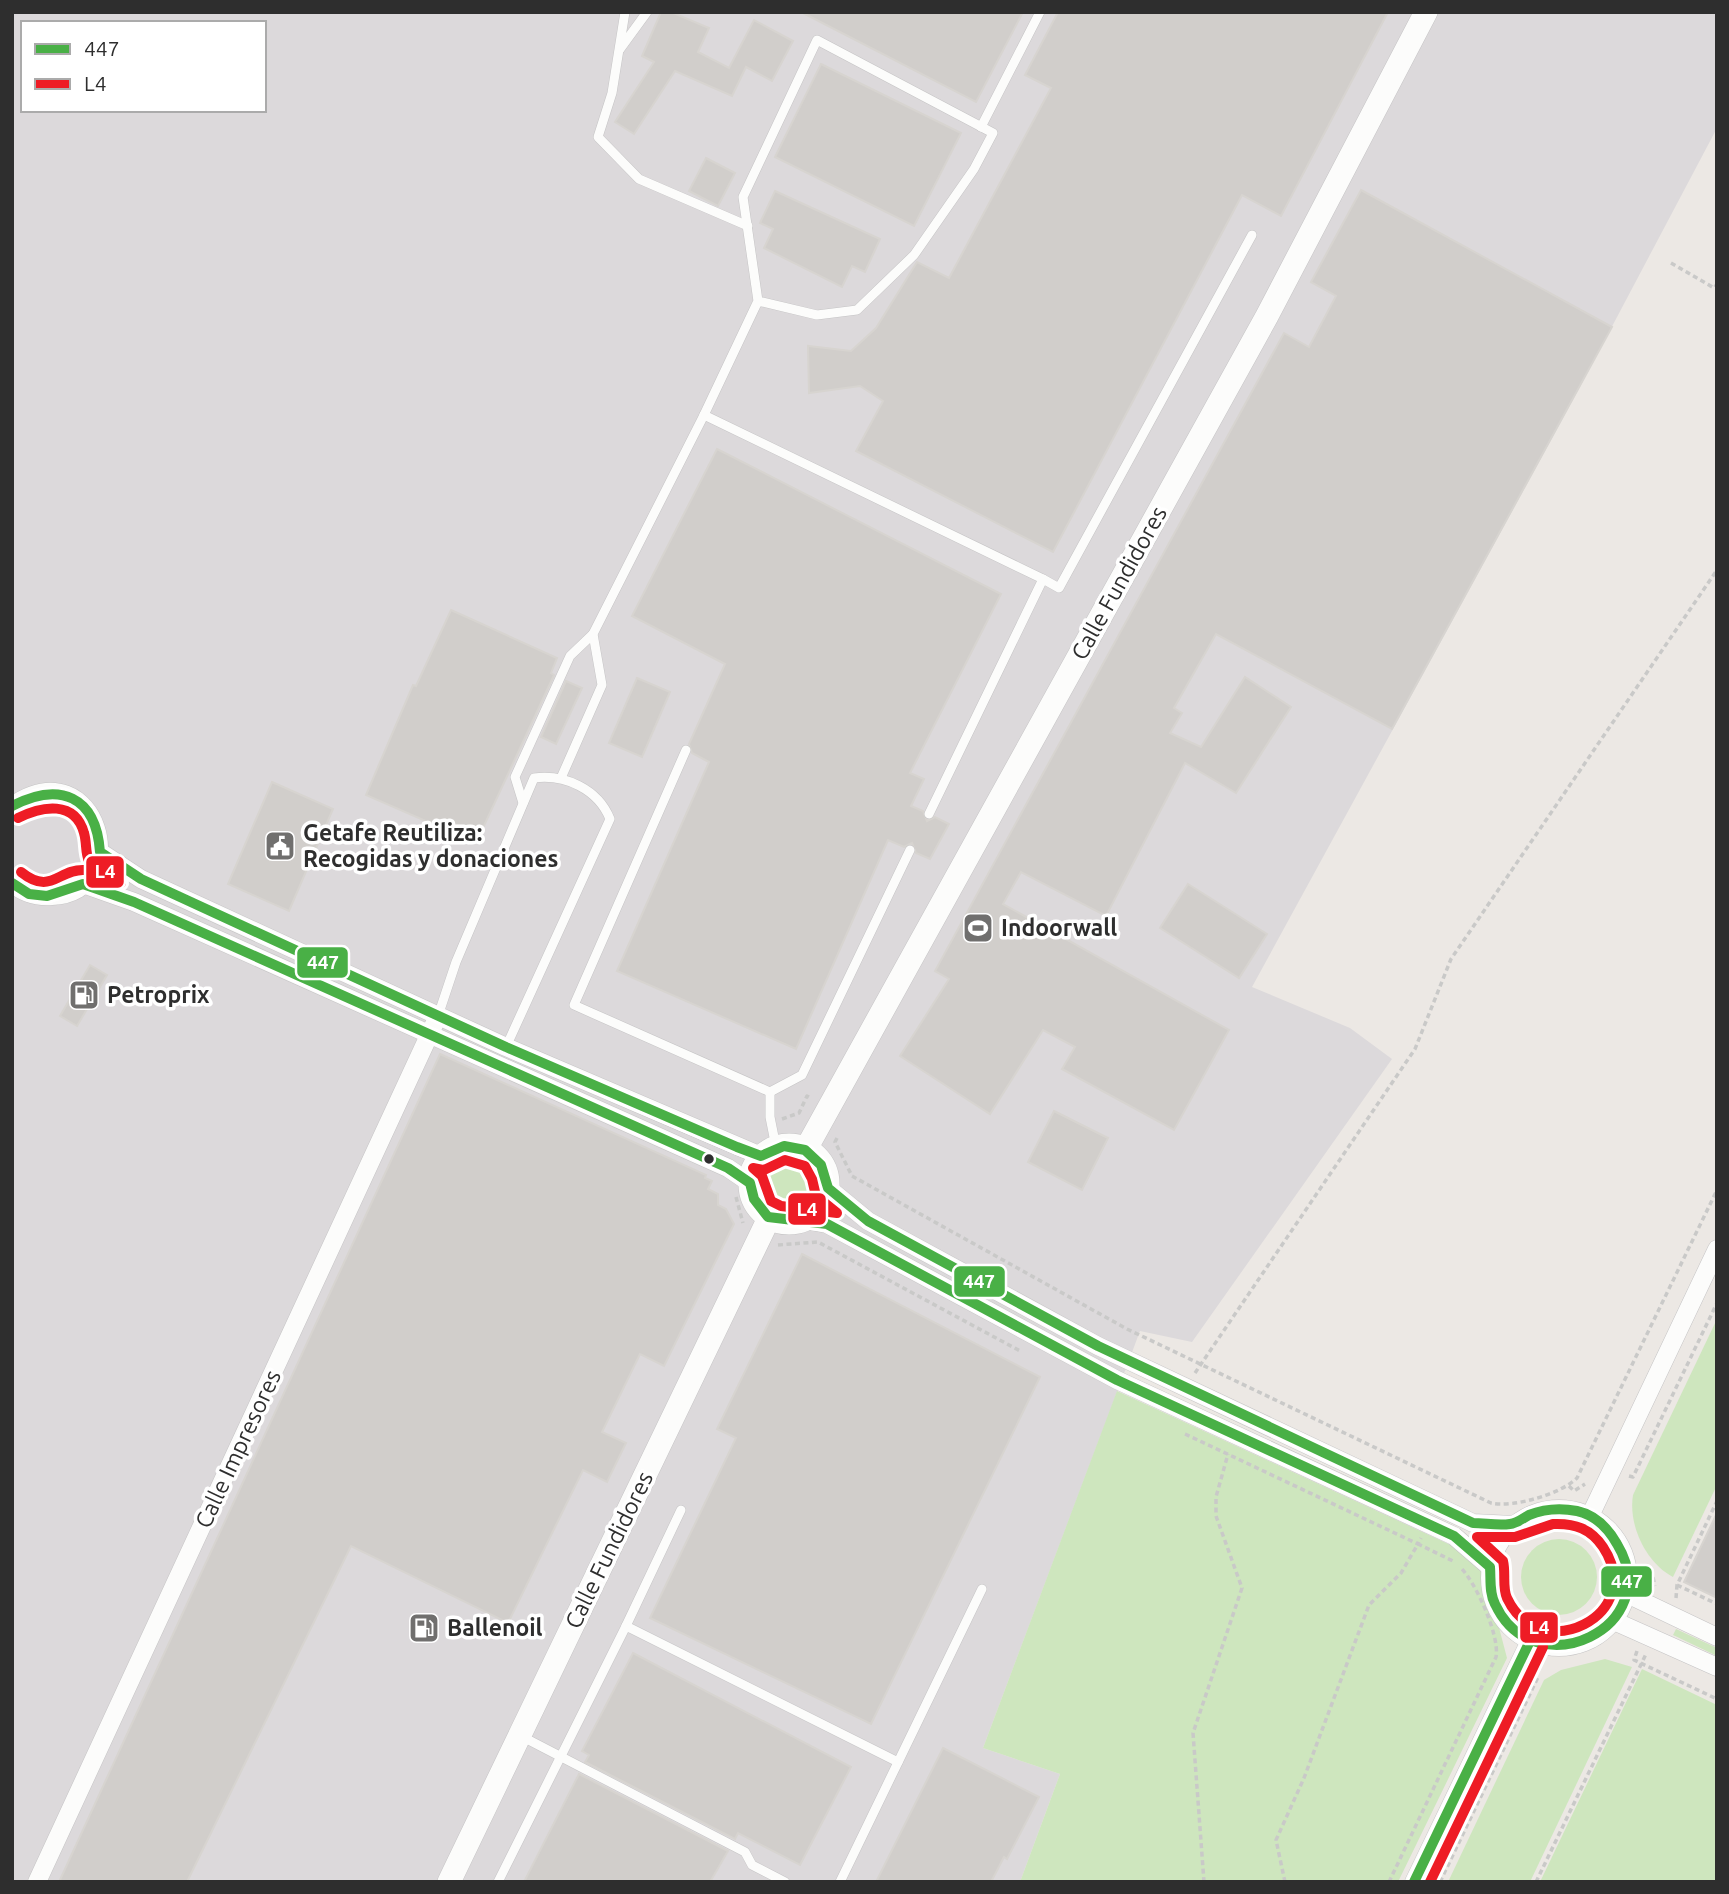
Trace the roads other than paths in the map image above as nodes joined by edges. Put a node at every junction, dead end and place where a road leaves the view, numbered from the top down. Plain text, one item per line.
1 (625, 12) edge
2 (647, 12) edge
3 (1040, 12) edge
4 (1426, 12) edge
5 (618, 50) junction
6 (981, 127) junction
7 (748, 226) junction
8 (1252, 235) dead end
9 (758, 300) junction
10 (704, 415) junction
11 (1043, 579) junction
12 (593, 634) junction
13 (686, 750) dead end
14 (561, 778) junction
15 (523, 803) junction
16 (12, 806) edge
17 (929, 814) dead end
18 (910, 850) dead end
19 (100, 852) junction
20 (83, 884) junction
21 (14, 889) edge
22 (439, 1016) junction
23 (431, 1035) junction
24 (506, 1047) junction
25 (770, 1092) junction
26 (806, 1149) junction
27 (769, 1152) junction
28 (750, 1183) junction
29 (828, 1188) junction
30 (769, 1218) junction
31 (805, 1220) junction
32 (1716, 1251) edge
33 (681, 1510) dead end
34 (1590, 1516) junction
35 (1513, 1525) junction
36 (1490, 1567) junction
37 (982, 1589) dead end
38 (1627, 1594) junction
39 (1614, 1621) junction
40 (626, 1626) junction
41 (1717, 1637) edge
42 (1530, 1641) junction
43 (1717, 1667) edge
44 (519, 1735) junction
45 (560, 1756) junction
46 (898, 1762) junction
47 (37, 1882) edge
48 (449, 1882) edge
49 (498, 1882) edge
50 (785, 1882) edge
51 (840, 1882) edge
52 (1414, 1882) edge

1 - 5 lane
2 - 5 lane
3 - 6 lane
4 - 26 street, Calle Fundidores
5 - 7 lane
6 - 7 lane
6 - 9 lane
7 - 9 lane
8 - 11 lane
9 - 10 lane
10 - 11 lane
10 - 12 lane
11 - 17 lane
12 - 14 lane
12 - 15 lane
13 - 25 lane
14 - 15 lane
14 - 24 lane
15 - 22 lane
16 - 19 street
18 - 25 lane
19 - 20 street
19 - 22 street
20 - 21 street
20 - 23 street
22 - 23 street, Calle Impresores
22 - 24 street
23 - 28 street
23 - 47 street, Calle Impresores
24 - 27 street
25 - 27 lane
26 - 27 street
26 - 29 street
27 - 28 street
28 - 30 street
29 - 31 street
29 - 35 street
30 - 31 street
30 - 44 street, Calle Fundidores
31 - 36 street
32 - 34 street
33 - 40 lane
34 - 35 street
34 - 38 street
35 - 36 street
36 - 42 street
37 - 46 lane
38 - 39 street
38 - 41 street
39 - 42 street
39 - 43 street
40 - 45 lane
40 - 46 lane
42 - 52 street
44 - 45 lane
44 - 48 street, Calle Fundidores
45 - 49 lane
45 - 50 lane
46 - 51 lane

